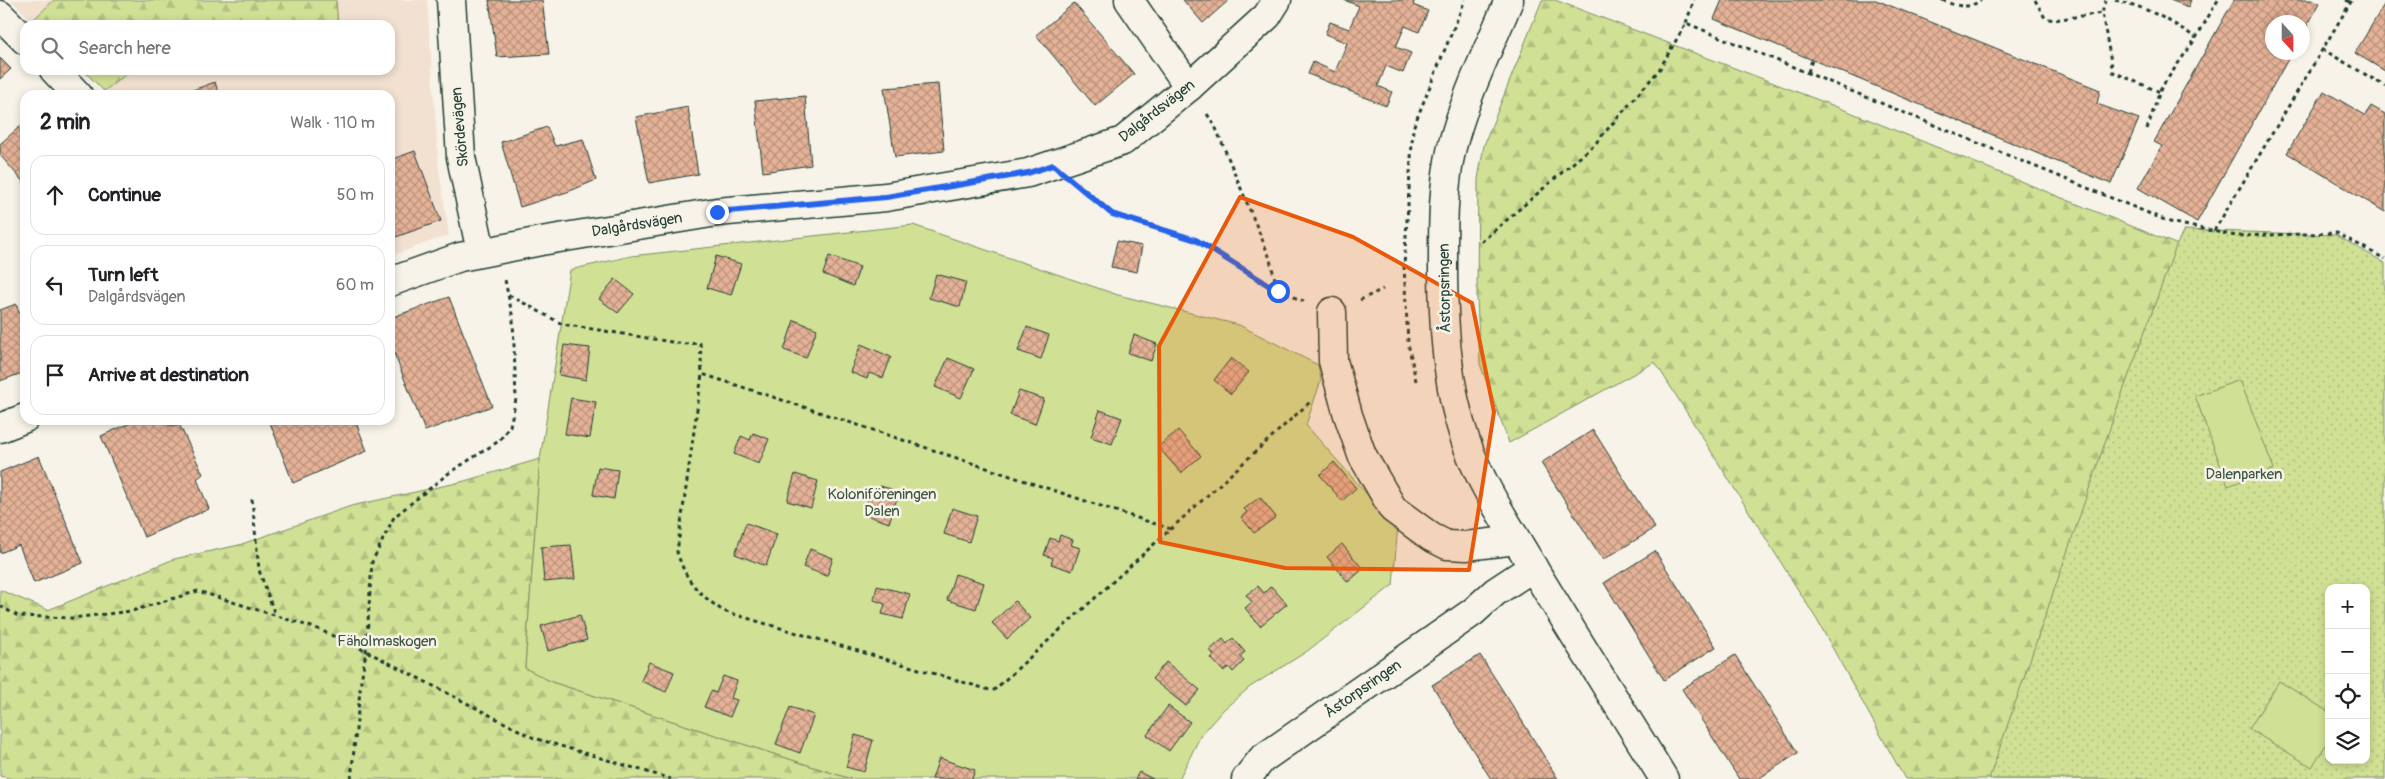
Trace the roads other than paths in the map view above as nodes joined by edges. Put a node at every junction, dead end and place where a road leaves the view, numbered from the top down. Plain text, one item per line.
1 (451, 0) edge
2 (1129, 0) edge
3 (1278, 0) edge
4 (1509, 0) edge
5 (0, 15) edge
6 (20, 35) edge
7 (59, 75) edge
8 (1189, 87) junction
9 (73, 90) edge
10 (490, 251) junction
11 (395, 280) edge
12 (1332, 312) road end
13 (20, 420) edge
14 (0, 428) edge
15 (1516, 540) junction
16 (1533, 567) junction
17 (1246, 779) edge
18 (1664, 779) edge

1 - 10 street, Skördevägen
2 - 8 street
3 - 8 street, Dalgårdsvägen
4 - 15 street, Åstorpsringen
5 - 6 street
7 - 9 street
8 - 10 street, Dalgårdsvägen
10 - 11 street, Dalgårdsvägen
12 - 15 street
13 - 14 street
15 - 16 street, Åstorpsringen
16 - 17 street, Åstorpsringen
16 - 18 street, Åstorpsringen

